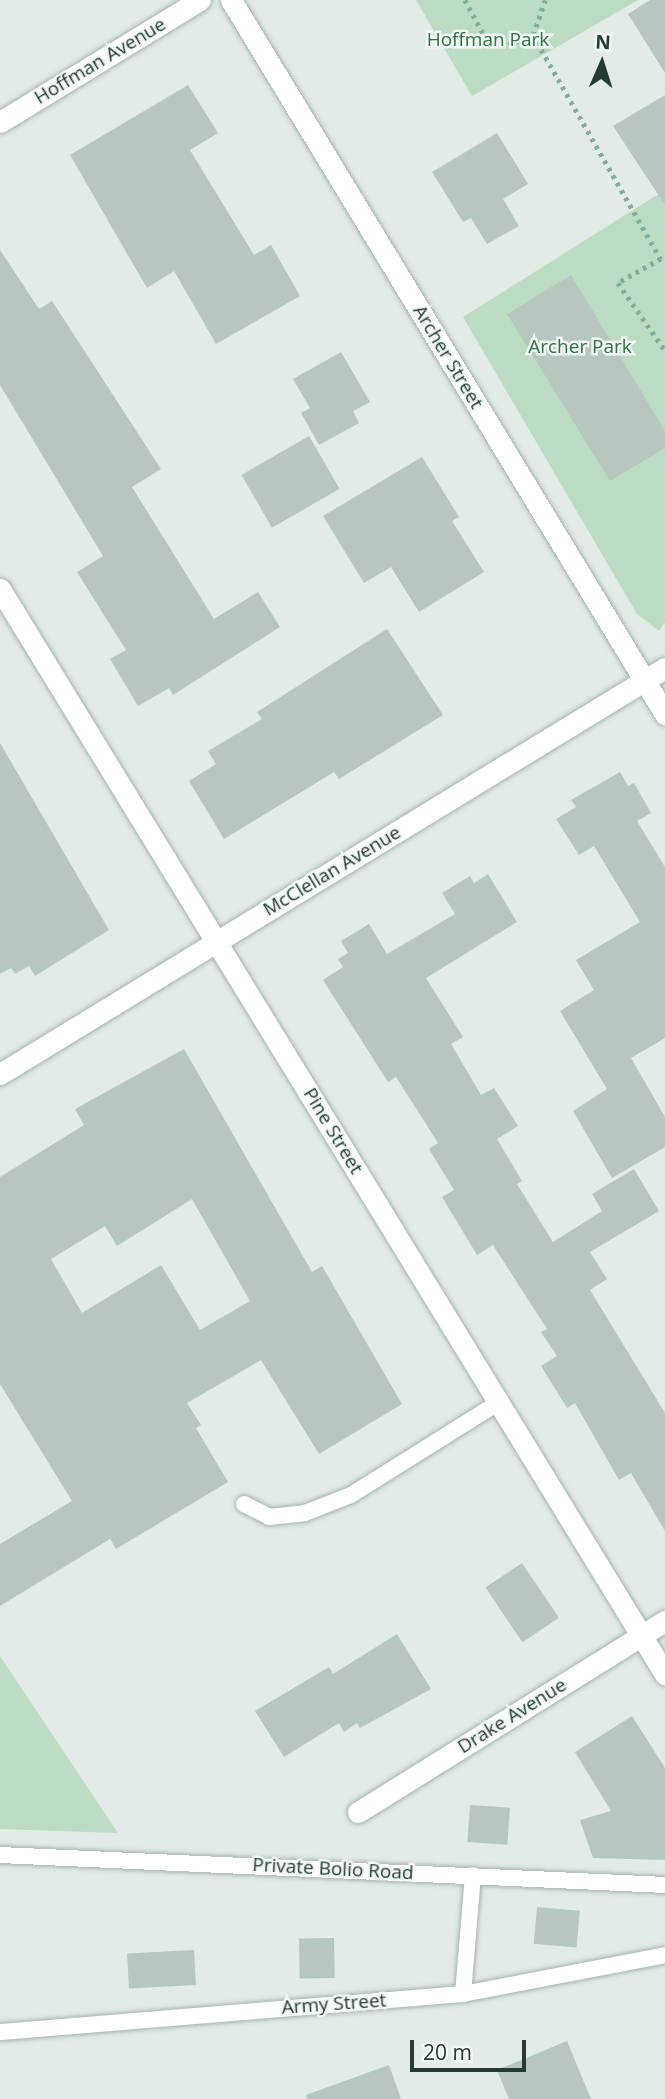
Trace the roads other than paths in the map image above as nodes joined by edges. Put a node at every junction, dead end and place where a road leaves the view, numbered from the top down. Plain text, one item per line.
1 (200, 0) edge
2 (231, 0) edge
3 (0, 122) edge
4 (0, 589) edge
5 (665, 668) edge
6 (645, 681) junction
7 (665, 714) edge
8 (217, 941) junction
9 (0, 1074) edge
10 (499, 1402) junction
11 (244, 1504) dead end
12 (665, 1621) edge
13 (641, 1636) junction
14 (665, 1674) edge
15 (358, 1812) dead end
16 (0, 1855) edge
17 (473, 1875) junction
18 (665, 1885) edge
19 (665, 1955) edge
20 (463, 1994) junction
21 (0, 2032) edge

1 - 3 street, Hoffman Avenue
2 - 6 street, Archer Street
4 - 8 street, Pine Street
5 - 6 street, McClellan Avenue
6 - 7 street, Archer Street
6 - 8 street, McClellan Avenue
8 - 9 street, McClellan Avenue
8 - 10 street, Pine Street
10 - 11 lane
10 - 13 street, Pine Street
12 - 13 street, Drake Avenue
13 - 14 street, Pine Street
13 - 15 street, Drake Avenue
16 - 17 lane, Private Bolio Road
17 - 18 lane, Private Bolio Road
17 - 20 lane
19 - 20 lane, Army Street
20 - 21 lane, Army Street

